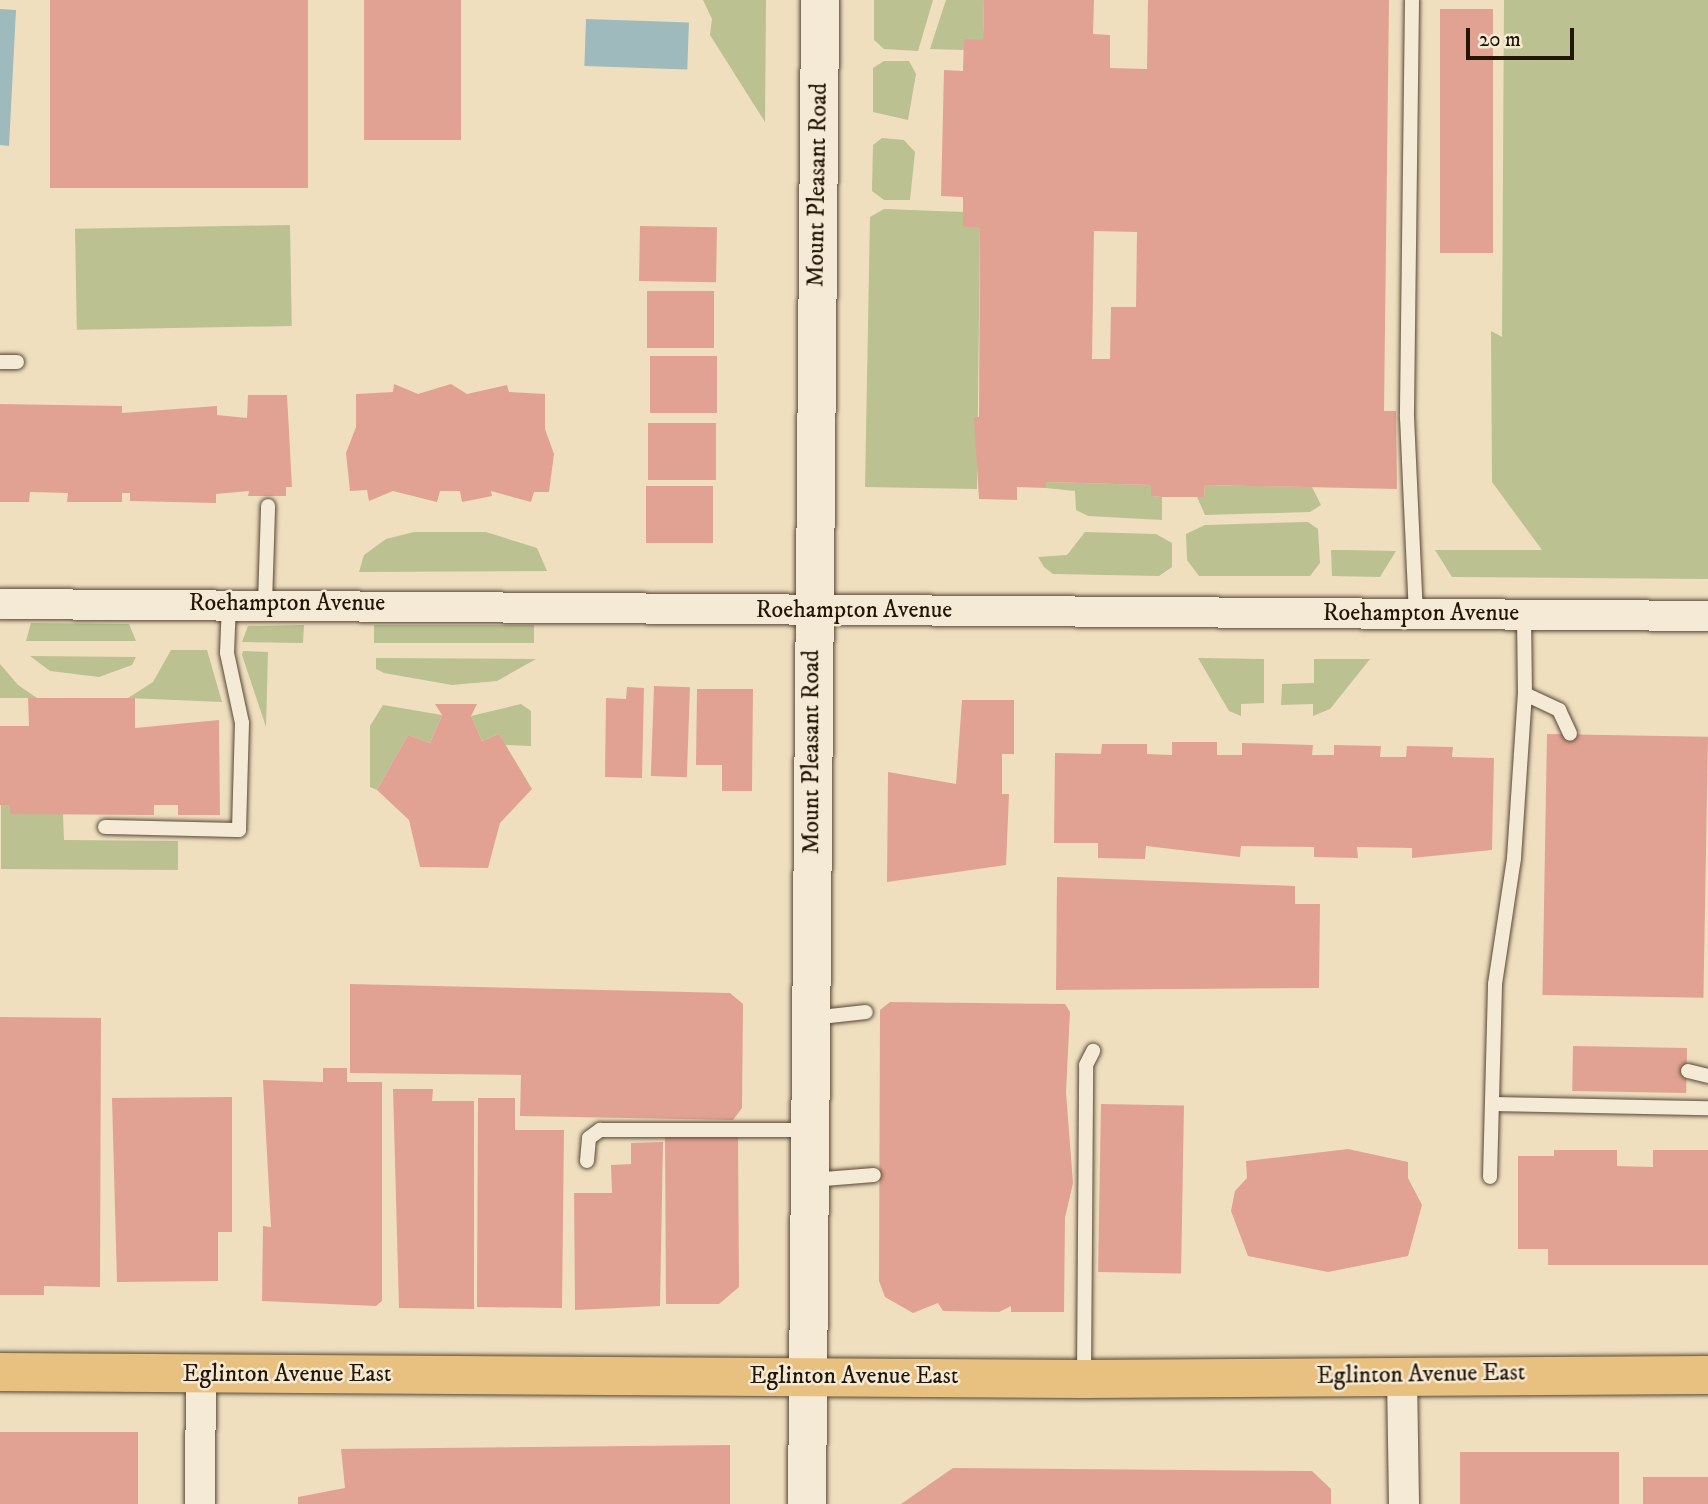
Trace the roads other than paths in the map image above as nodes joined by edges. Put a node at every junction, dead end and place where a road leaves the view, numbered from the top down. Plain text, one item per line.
1 (820, 0) edge
2 (1412, 0) edge
3 (0, 362) edge
4 (17, 362) dead end
5 (268, 506) dead end
6 (0, 604) edge
7 (229, 604) junction
8 (265, 604) junction
9 (813, 611) junction
10 (1524, 614) junction
11 (1416, 615) junction
12 (1708, 616) edge
13 (1525, 694) junction
14 (1570, 734) dead end
15 (105, 827) dead end
16 (866, 1012) dead end
17 (810, 1018) junction
18 (1093, 1051) dead end
19 (1688, 1071) dead end
20 (1708, 1076) edge
21 (1493, 1104) junction
22 (1708, 1108) edge
23 (811, 1130) junction
24 (587, 1160) dead end
25 (874, 1175) dead end
26 (1490, 1177) dead end
27 (811, 1180) junction
28 (0, 1372) edge
29 (201, 1375) junction
30 (1708, 1375) edge
31 (1402, 1376) junction
32 (810, 1378) junction
33 (1084, 1379) junction
34 (200, 1504) edge
35 (807, 1504) edge
36 (1404, 1504) edge

1 - 9 main road, Mount Pleasant Road
2 - 11 lane
3 - 4 lane
5 - 8 lane
6 - 7 street, Roehampton Avenue
7 - 8 street, Roehampton Avenue
7 - 15 lane
8 - 9 street, Roehampton Avenue
9 - 11 street, Roehampton Avenue
9 - 17 main road, Mount Pleasant Road
10 - 11 street, Roehampton Avenue
10 - 12 street, Roehampton Avenue
10 - 13 lane
13 - 14 lane
13 - 21 lane
16 - 17 lane
17 - 23 main road, Mount Pleasant Road
18 - 33 lane
19 - 20 lane
21 - 22 lane
21 - 26 lane
23 - 24 lane
23 - 27 main road, Mount Pleasant Road
25 - 27 lane
27 - 32 main road, Mount Pleasant Road
28 - 29 main road, Eglinton Avenue East
29 - 32 main road, Eglinton Avenue East
29 - 34 street
30 - 31 main road, Eglinton Avenue East
31 - 33 main road, Eglinton Avenue East
31 - 36 street
32 - 33 main road, Eglinton Avenue East
32 - 35 main road, Mount Pleasant Road

